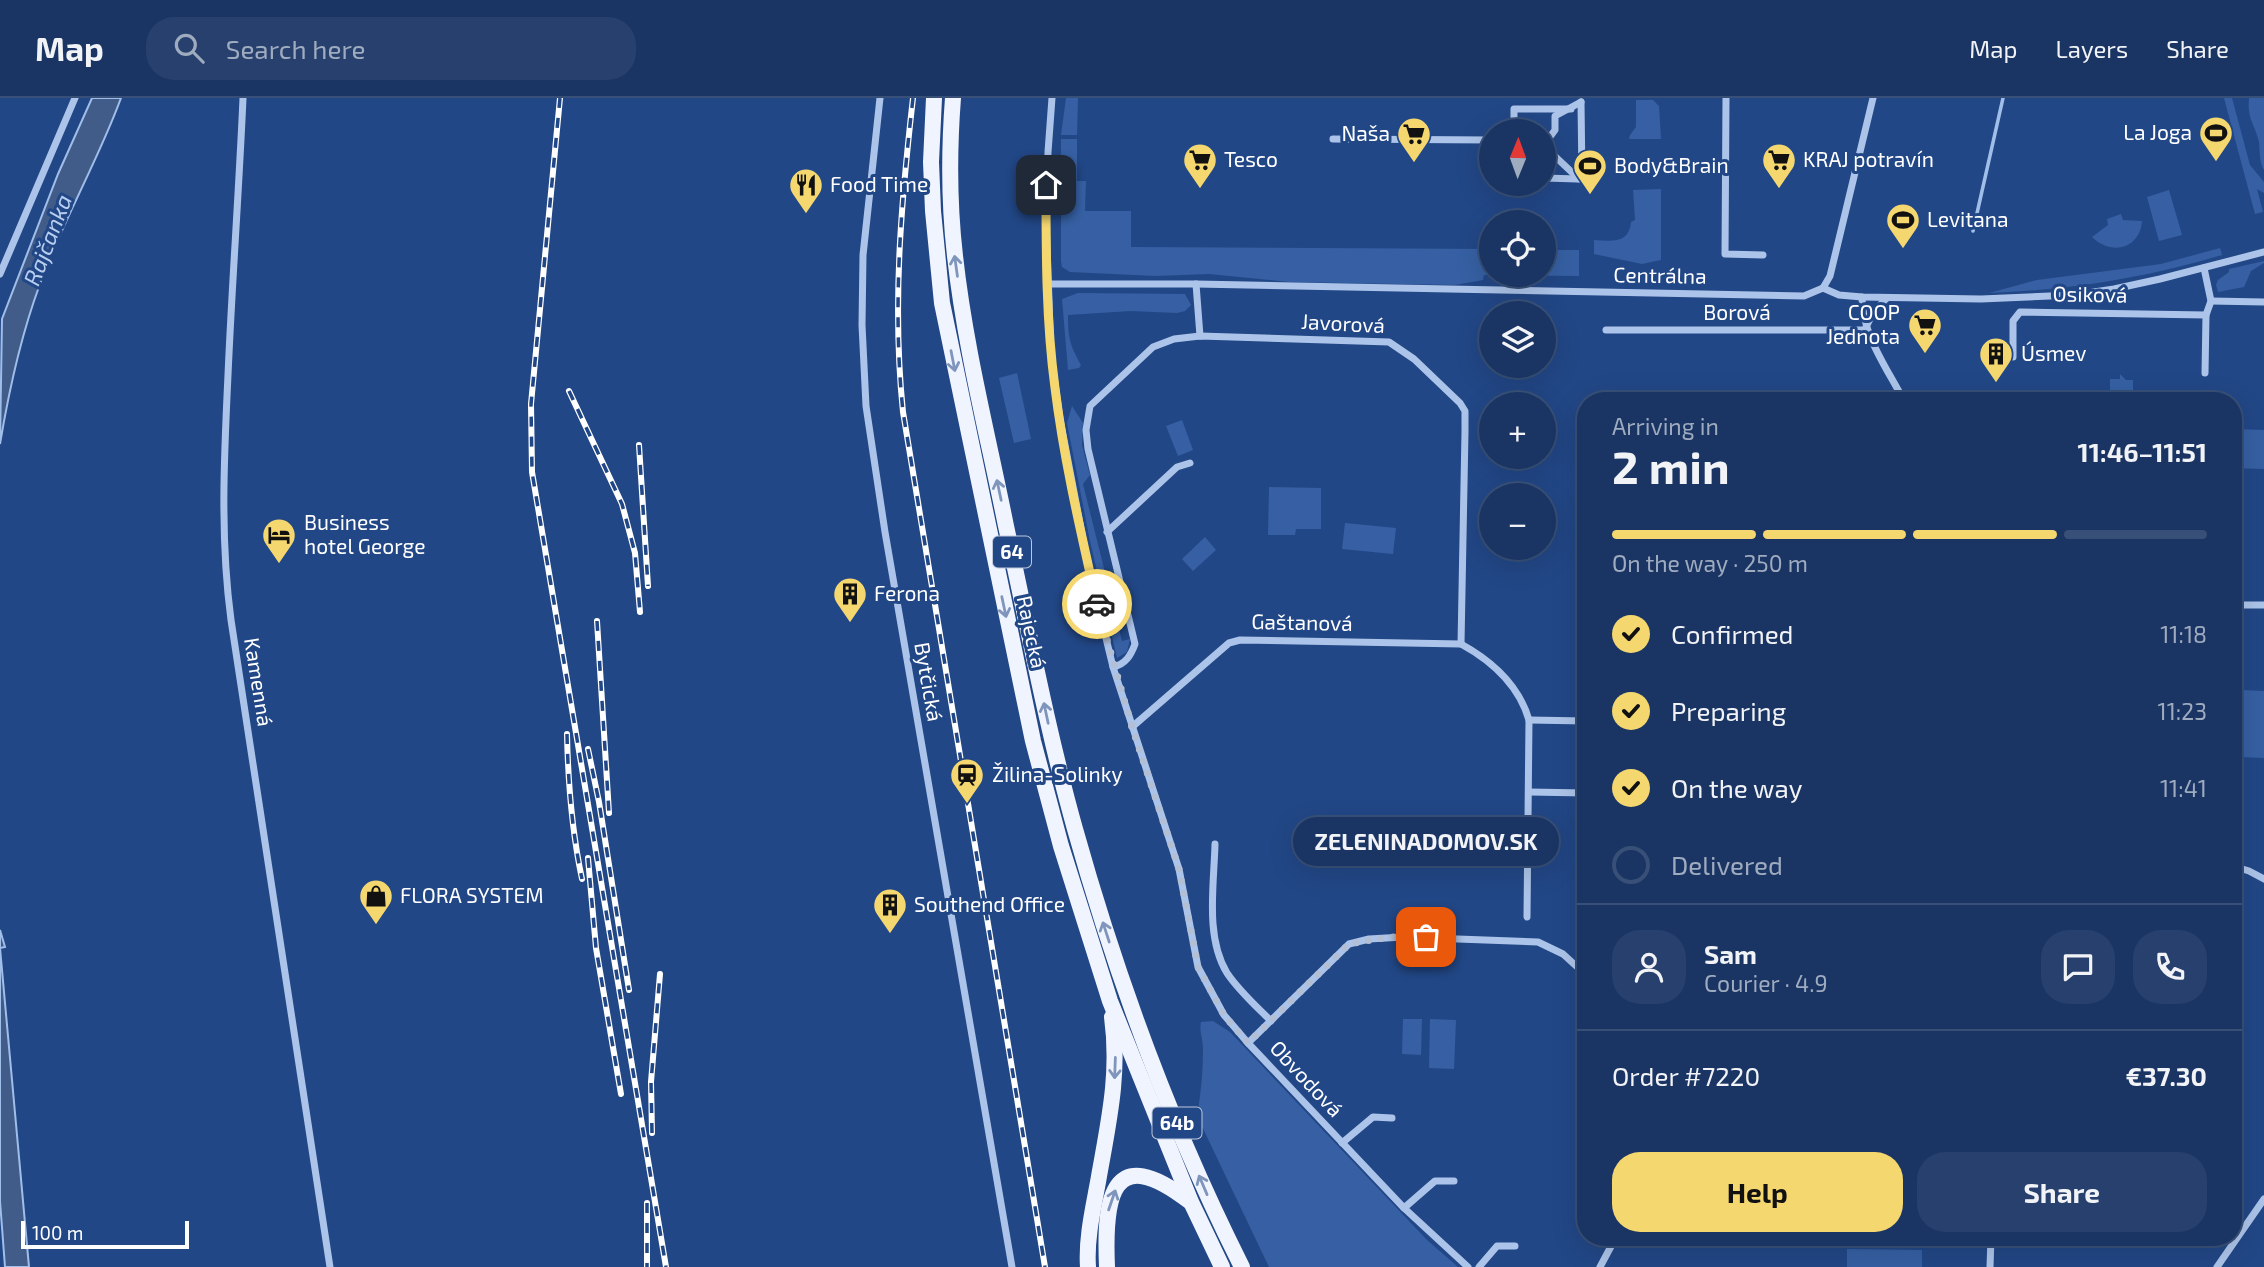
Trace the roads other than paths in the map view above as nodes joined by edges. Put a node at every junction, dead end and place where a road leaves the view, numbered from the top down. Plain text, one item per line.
1 (75, 98) edge
2 (243, 98) edge
3 (880, 98) edge
4 (934, 98) edge
5 (953, 98) edge
6 (1052, 98) edge
7 (1726, 98) edge
8 (1873, 98) edge
9 (1522, 100) edge
10 (1522, 109) junction
11 (1571, 109) junction
12 (1514, 119) edge
13 (1555, 119) edge
14 (1333, 139) dead end
15 (1479, 140) edge
16 (1556, 157) edge
17 (1556, 178) edge
18 (1579, 179) junction
19 (2264, 252) edge
20 (1763, 255) dead end
21 (2204, 268) junction
22 (0, 274) edge
23 (1047, 284) junction
24 (1196, 284) junction
25 (1823, 288) junction
26 (1862, 298) junction
27 (1887, 298) junction
28 (2211, 301) junction
29 (2264, 302) edge
30 (2206, 315) junction
31 (1867, 329) junction
32 (1606, 330) dead end
33 (1200, 336) junction
34 (2013, 357) dead end
35 (2205, 373) dead end
36 (1899, 392) edge
37 (1190, 463) dead end
38 (1107, 532) junction
39 (2242, 605) edge
40 (2264, 605) edge
41 (1461, 644) junction
42 (1113, 667) junction
43 (1529, 720) junction
44 (1577, 721) edge
45 (1132, 727) junction
46 (1529, 792) junction
47 (1577, 793) edge
48 (1215, 844) dead end
49 (2242, 869) edge
50 (2264, 878) edge
51 (1527, 917) dead end
52 (1577, 967) edge
53 (1128, 996) joint
54 (1110, 1000) junction
55 (1271, 1021) junction
56 (1248, 1043) junction
57 (1392, 1118) dead end
58 (1342, 1143) junction
59 (1454, 1181) dead end
60 (2264, 1199) edge
61 (1191, 1202) junction
62 (1404, 1208) junction
63 (2242, 1231) edge
64 (1515, 1246) dead end
65 (1611, 1246) edge
66 (1991, 1246) edge
67 (2232, 1246) edge
68 (330, 1267) edge
69 (1012, 1267) edge
70 (1088, 1267) edge
71 (1107, 1267) edge
72 (1222, 1267) edge
73 (1242, 1267) edge
74 (1468, 1267) edge
75 (1479, 1267) edge
76 (1600, 1267) edge
77 (1990, 1267) edge
78 (2217, 1267) edge

1 - 22 street
2 - 68 street, Kamenná
3 - 69 street, Bytčická
4 -> 54 main road, Rajecká / 64
53 -> 5 main road, Rajecká / 64
6 - 23 street, Obvodová
7 - 20 street
8 - 25 street
9 - 10 street
10 - 11 street
10 - 12 street
11 - 13 street
11 - 18 street
14 - 15 street
16 - 18 street
17 - 18 street
19 - 21 street
21 - 27 street
21 - 28 street
23 - 24 street, Centrálna
23 - 42 street, Obvodová
24 - 25 street, Centrálna
24 - 33 street
25 - 26 street
26 - 27 street
26 - 31 street
27 - 31 street
28 - 29 street
28 - 30 street
30 - 34 street, Osiková
30 - 35 street
31 - 32 street, Borová
31 - 36 street
33 - 38 street, Javorová
33 - 41 street, Javorová
37 - 38 street
38 - 42 street, Javorová
39 - 40 street
41 - 43 street
41 - 45 street, Gaštanová
42 - 45 street, Obvodová
43 - 44 street
43 - 46 street
45 - 56 street, Obvodová
46 - 47 street
46 - 51 street
48 - 55 street
49 - 50 street
52 - 55 street
73 -> 53 main road, 64b
54 - 61 main road, 64b
54 -> 70 main road
55 - 56 street
56 - 58 street, Obvodová
57 - 58 street
58 - 62 street, Obvodová
59 - 62 street
60 - 63 street
71 -> 61 main road
61 - 72 main road, 64b
62 - 74 street, Obvodová
64 - 75 street
65 - 76 street
66 - 77 street
67 - 78 street

